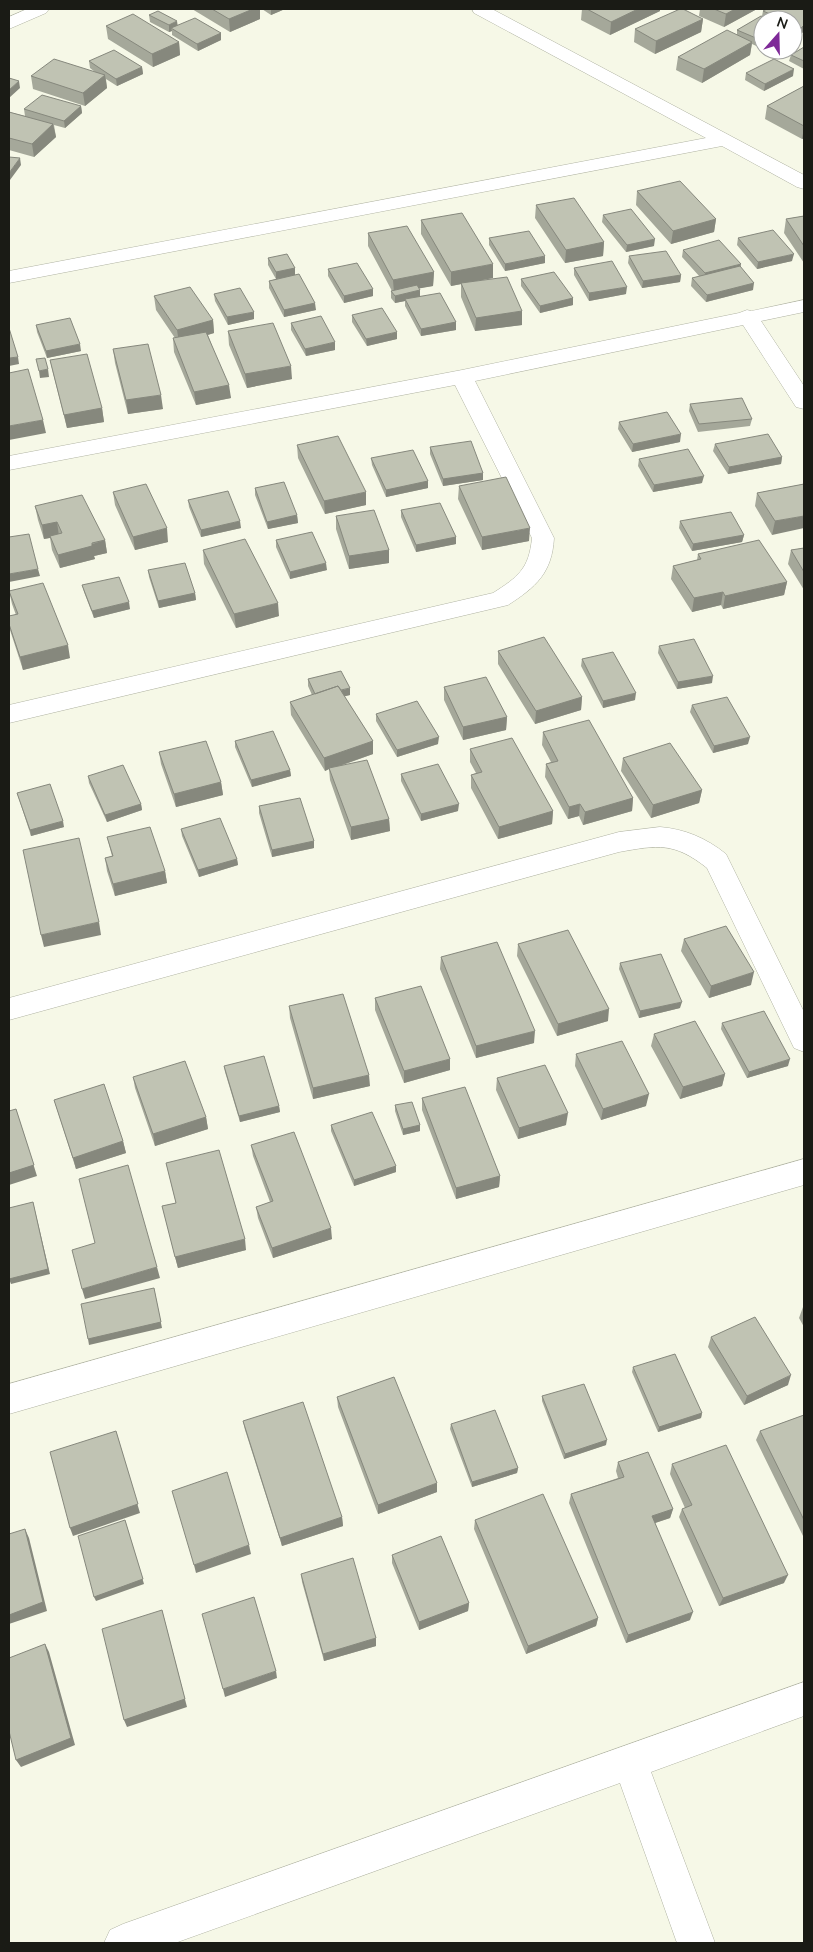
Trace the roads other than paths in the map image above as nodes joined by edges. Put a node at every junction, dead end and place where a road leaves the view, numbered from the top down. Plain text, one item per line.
1 (40, 9) edge
2 (480, 9) edge
3 (9, 24) edge
4 (725, 140) junction
5 (804, 183) edge
6 (9, 276) edge
7 (804, 306) edge
8 (748, 316) junction
9 (462, 377) junction
10 (804, 402) edge
11 (9, 463) edge
12 (9, 714) edge
13 (9, 1009) edge
14 (804, 1040) edge
15 (804, 1172) edge
16 (9, 1399) edge
17 (804, 1699) edge
18 (630, 1762) junction
19 (123, 1943) edge
20 (696, 1943) edge

1 - 3 street
2 - 4 street
4 - 5 street
4 - 6 street
7 - 8 street
8 - 9 street
8 - 10 street
9 - 11 street
9 - 12 street
13 - 14 street
15 - 16 street
17 - 18 street
18 - 19 street
18 - 20 street

